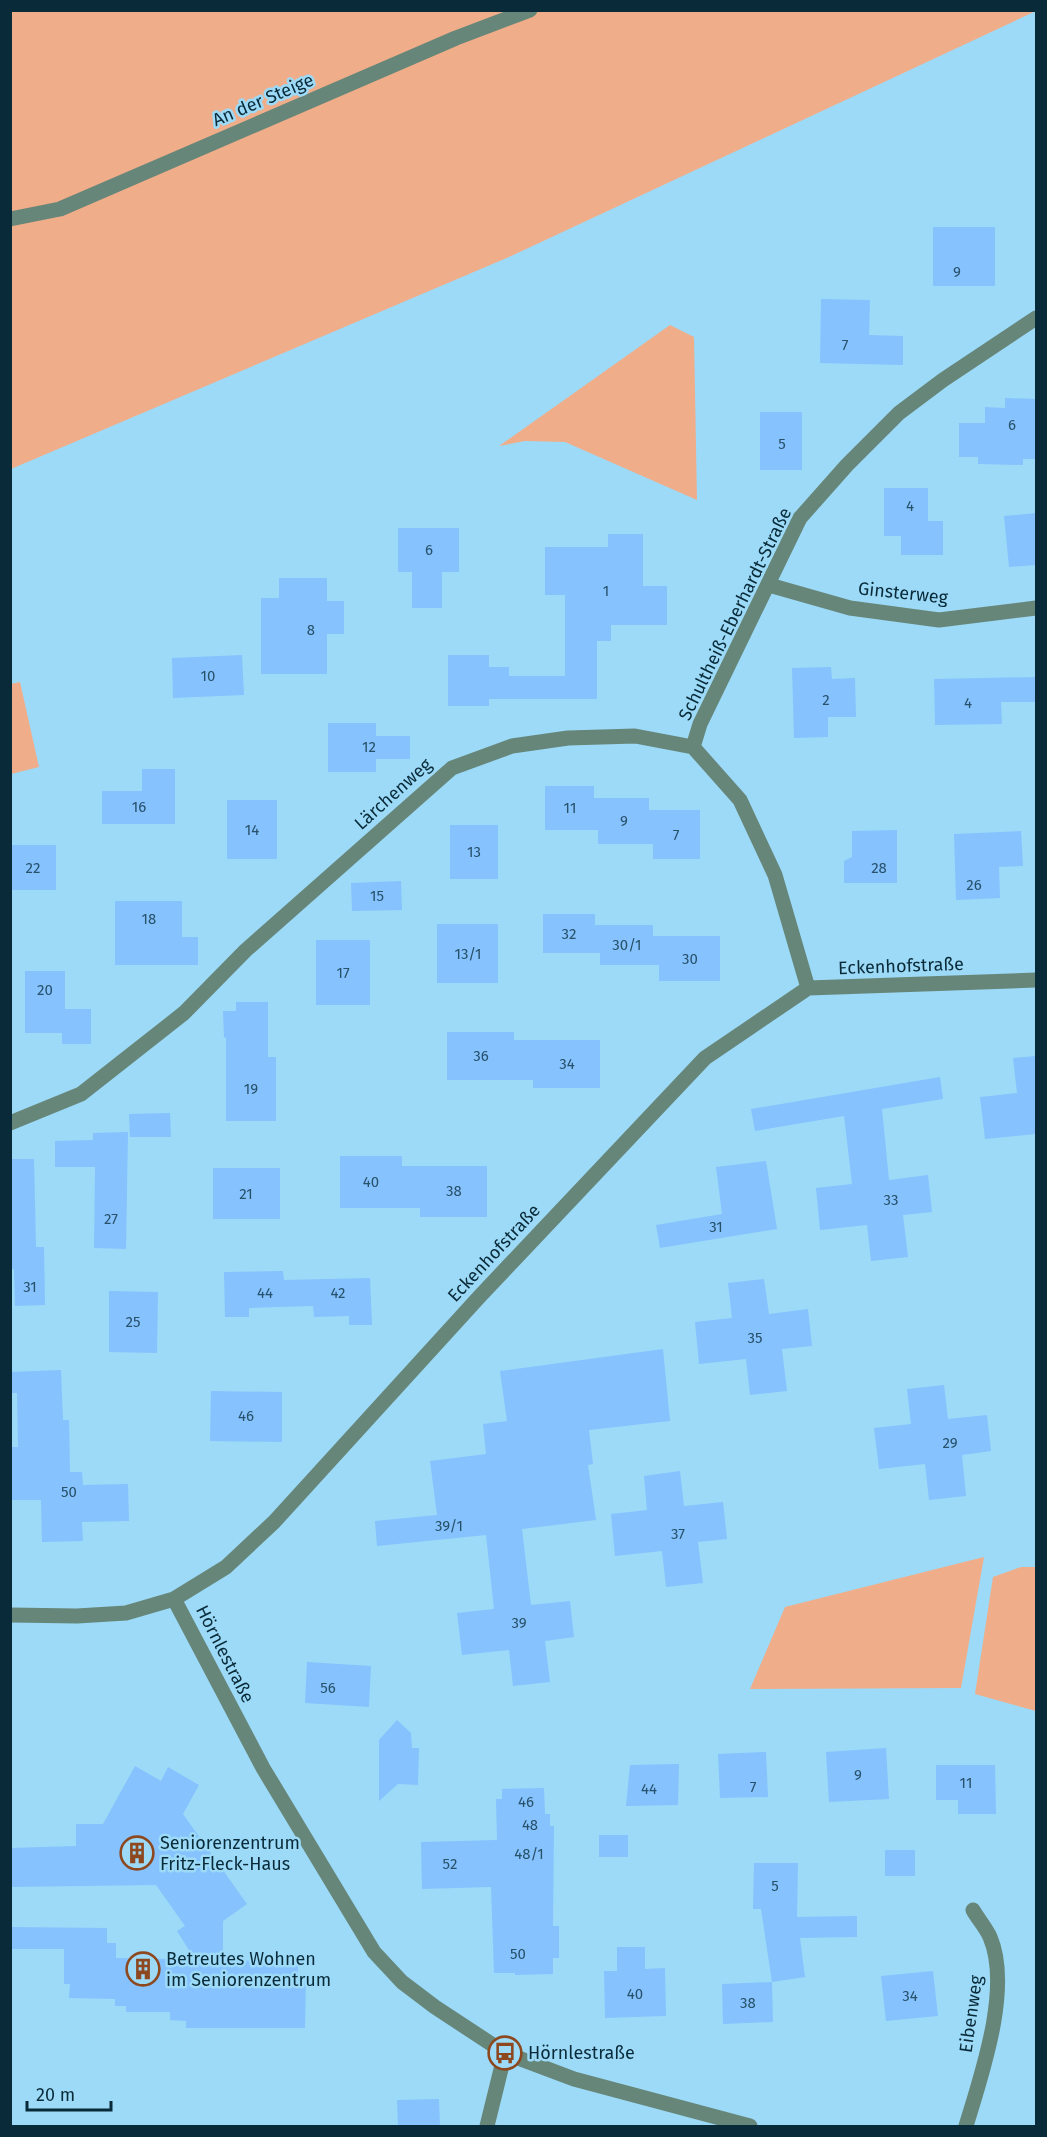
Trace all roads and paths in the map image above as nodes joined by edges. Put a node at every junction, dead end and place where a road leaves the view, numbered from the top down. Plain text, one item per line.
1 (530, 10) edge
2 (10, 219) edge
3 (1036, 318) edge
4 (769, 585) junction
5 (1036, 608) edge
6 (693, 747) junction
7 (1036, 980) edge
8 (808, 988) junction
9 (10, 1123) edge
10 (174, 1599) junction
11 (10, 1615) edge
12 (973, 1910) dead end
13 (505, 2053) junction
14 (487, 2127) edge
15 (750, 2127) edge
16 (966, 2127) edge

1 - 2 street, An der Steige
3 - 4 street, Schultheiß-Eberhardt-Straße
4 - 5 street, Ginsterweg
4 - 6 street, Schultheiß-Eberhardt-Straße
6 - 8 street
6 - 9 street, Lärchenweg
7 - 8 street, Eckenhofstraße
8 - 10 street, Eckenhofstraße
10 - 11 street, Eckenhofstraße
10 - 13 street, Hörnlestraße
12 - 16 street, Eibenweg
13 - 14 street
13 - 15 street, Hörnlestraße

